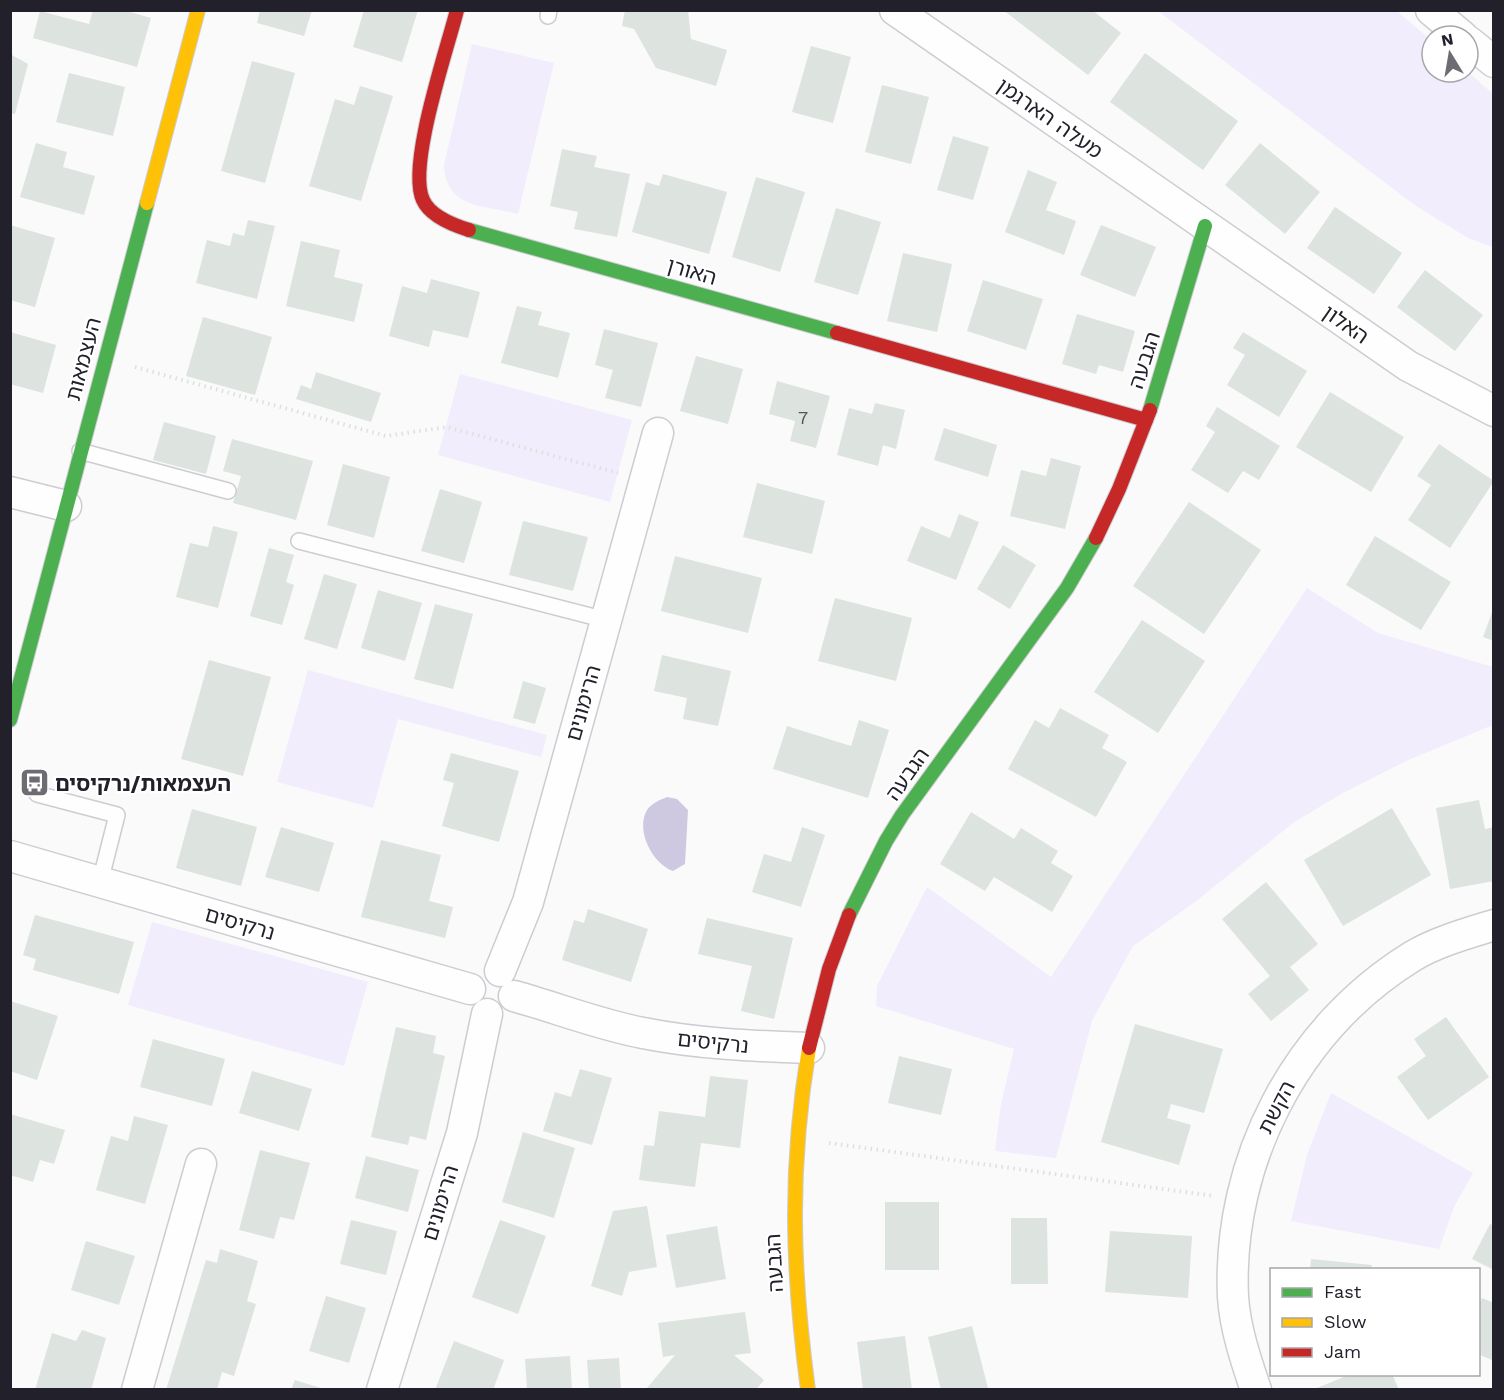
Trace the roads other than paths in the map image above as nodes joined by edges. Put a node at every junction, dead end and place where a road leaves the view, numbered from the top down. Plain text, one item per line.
1 (198, 10) edge
2 (457, 10) edge
3 (895, 10) edge
4 (1431, 10) edge
5 (1448, 24) edge
6 (1480, 51) edge
7 (1494, 62) edge
8 (1205, 226) junction
9 (1494, 411) edge
10 (1146, 420) junction
11 (658, 433) dead end
12 (80, 451) junction
13 (228, 491) dead end
14 (10, 492) edge
15 (66, 506) junction
16 (299, 540) dead end
17 (606, 621) junction
18 (10, 720) edge
19 (37, 794) dead end
20 (10, 856) edge
21 (100, 882) junction
22 (1494, 925) edge
23 (507, 984) junction
24 (470, 989) junction
25 (487, 1014) junction
26 (808, 1048) junction
27 (201, 1164) dead end
28 (137, 1389) edge
29 (382, 1389) edge
30 (808, 1389) edge
31 (1256, 1389) edge

1 - 12 street, העצמאות
2 - 10 street, האורן
3 - 8 street, מעלה הארגמן
4 - 5 street
6 - 7 street
8 - 9 street, האלון
8 - 10 street, הגבעה
10 - 26 street, הגבעה
11 - 17 street, הרימונים
12 - 13 lane
12 - 15 street, העצמאות
14 - 15 street
15 - 18 street, העצמאות
16 - 17 lane
17 - 23 street, הרימונים
19 - 21 lane
20 - 21 street, נרקיסים
21 - 24 street, נרקיסים
22 - 31 street, הקשת
23 - 24 street
23 - 25 street
23 - 26 street, נרקיסים
24 - 25 street
25 - 29 street, הרימונים
26 - 30 street, הגבעה
27 - 28 street

